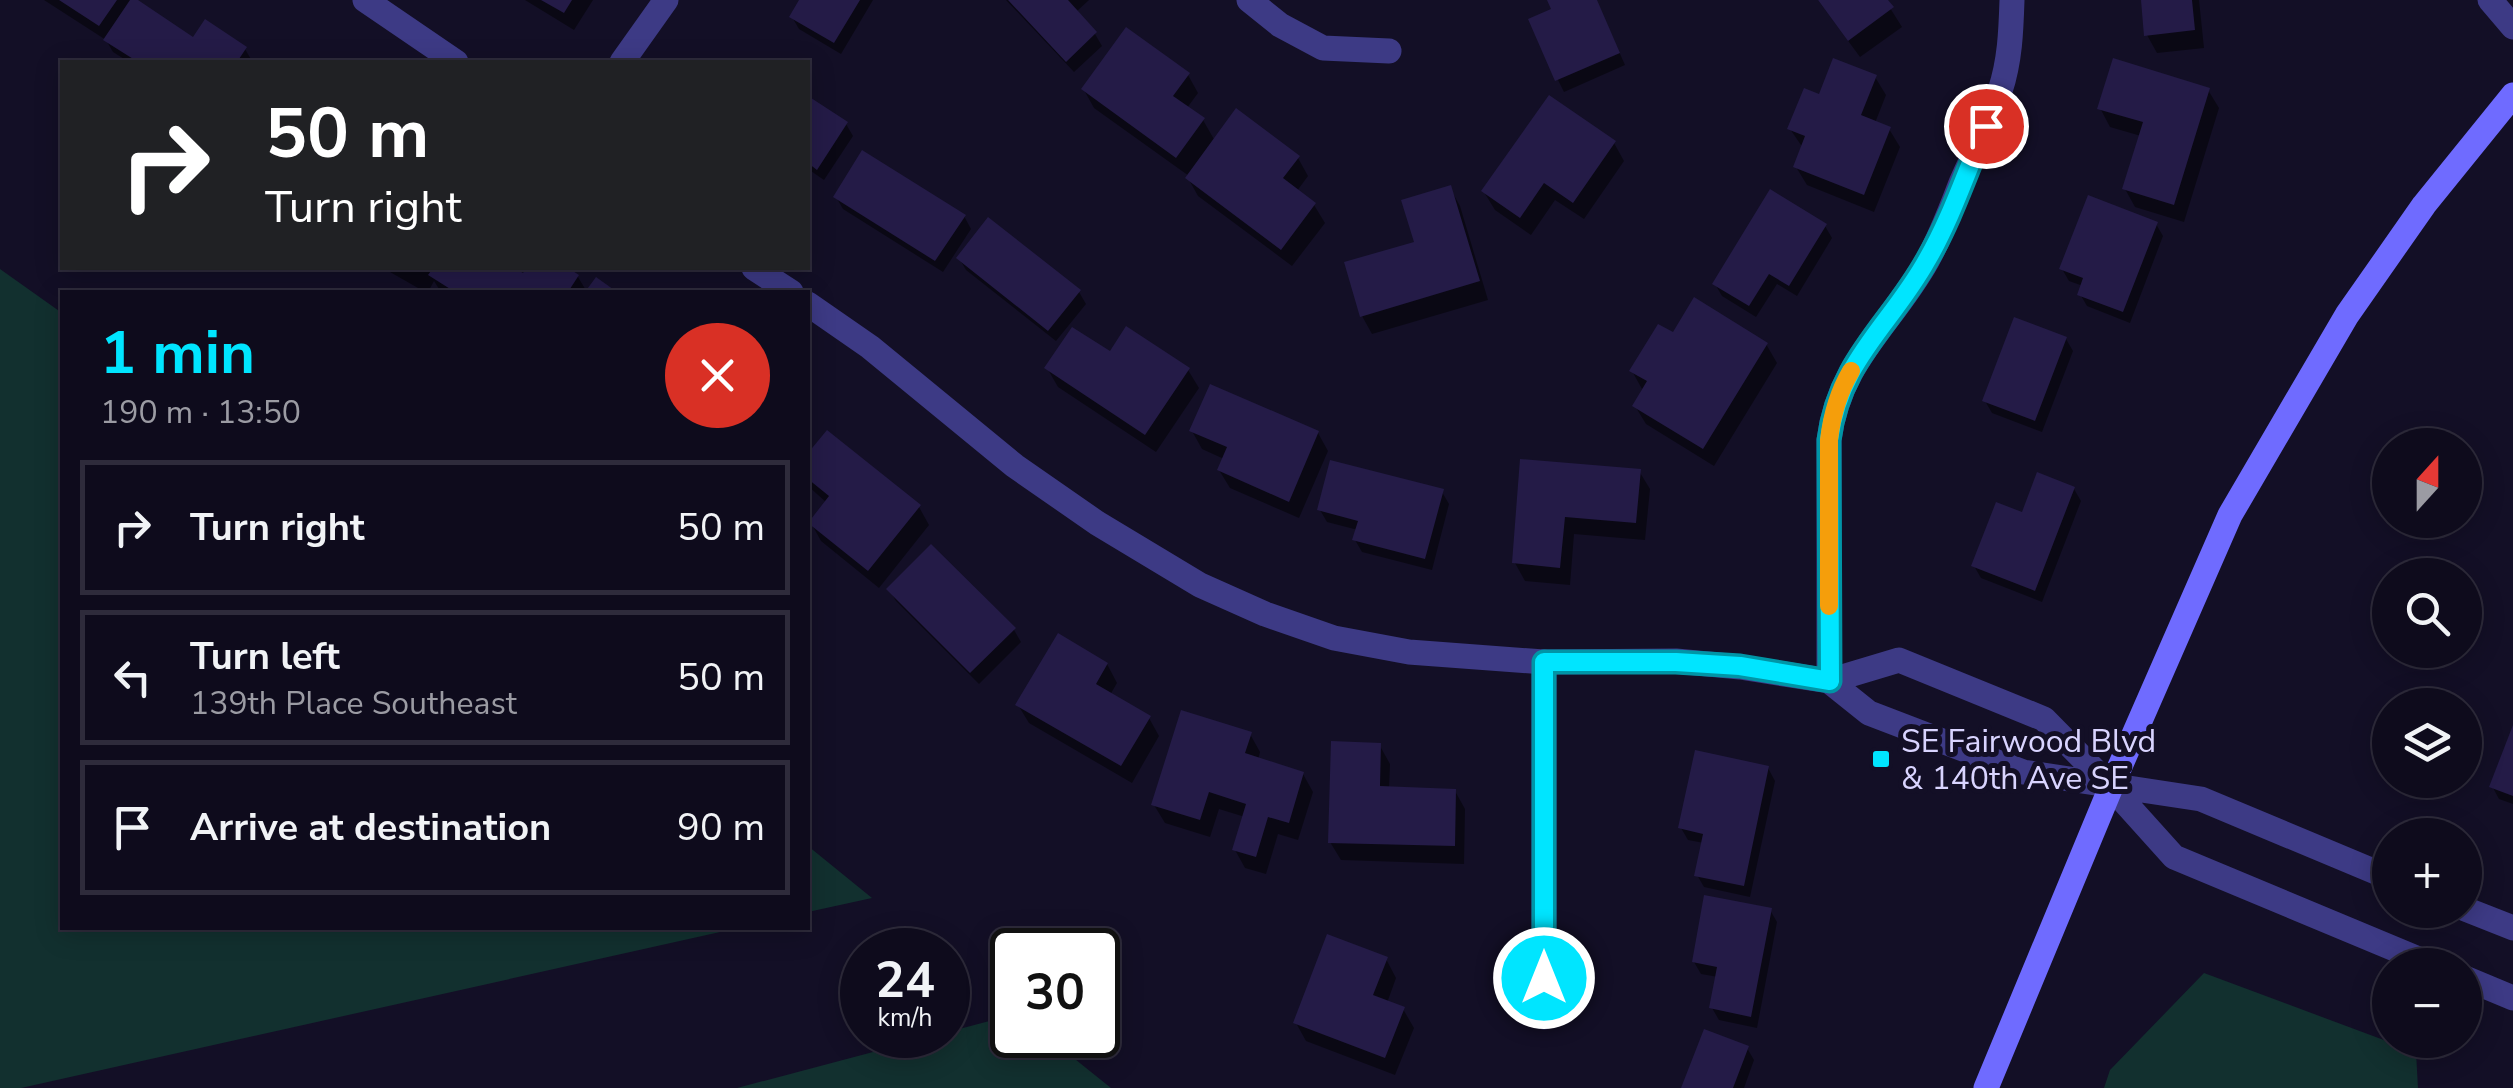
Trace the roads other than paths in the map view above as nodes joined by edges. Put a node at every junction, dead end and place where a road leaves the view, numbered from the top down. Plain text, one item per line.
1 (366, 0) edge
2 (666, 0) edge
3 (1249, 0) edge
4 (2012, 0) edge
5 (2490, 0) edge
6 (2513, 27) edge
7 (1389, 52) dead end
8 (453, 60) edge
9 (623, 60) edge
10 (2513, 95) edge
11 (757, 270) edge
12 (787, 290) edge
13 (810, 305) edge
14 (1544, 662) junction
15 (1830, 681) junction
16 (2111, 787) junction
17 (2372, 870) edge
18 (2482, 916) edge
19 (2513, 928) edge
20 (2393, 948) edge
21 (2482, 985) edge
22 (2513, 998) edge
23 (1544, 1017) dead end
24 (1986, 1088) edge

1 - 8 street
2 - 9 street
3 - 7 street
4 - 15 street
5 - 6 street
10 - 16 main road
11 - 12 street
13 - 14 street
14 - 15 street
14 - 23 street
15 - 16 street
15 - 16 street
16 - 17 street
16 - 20 street
16 - 24 main road
18 - 19 street
21 - 22 street

